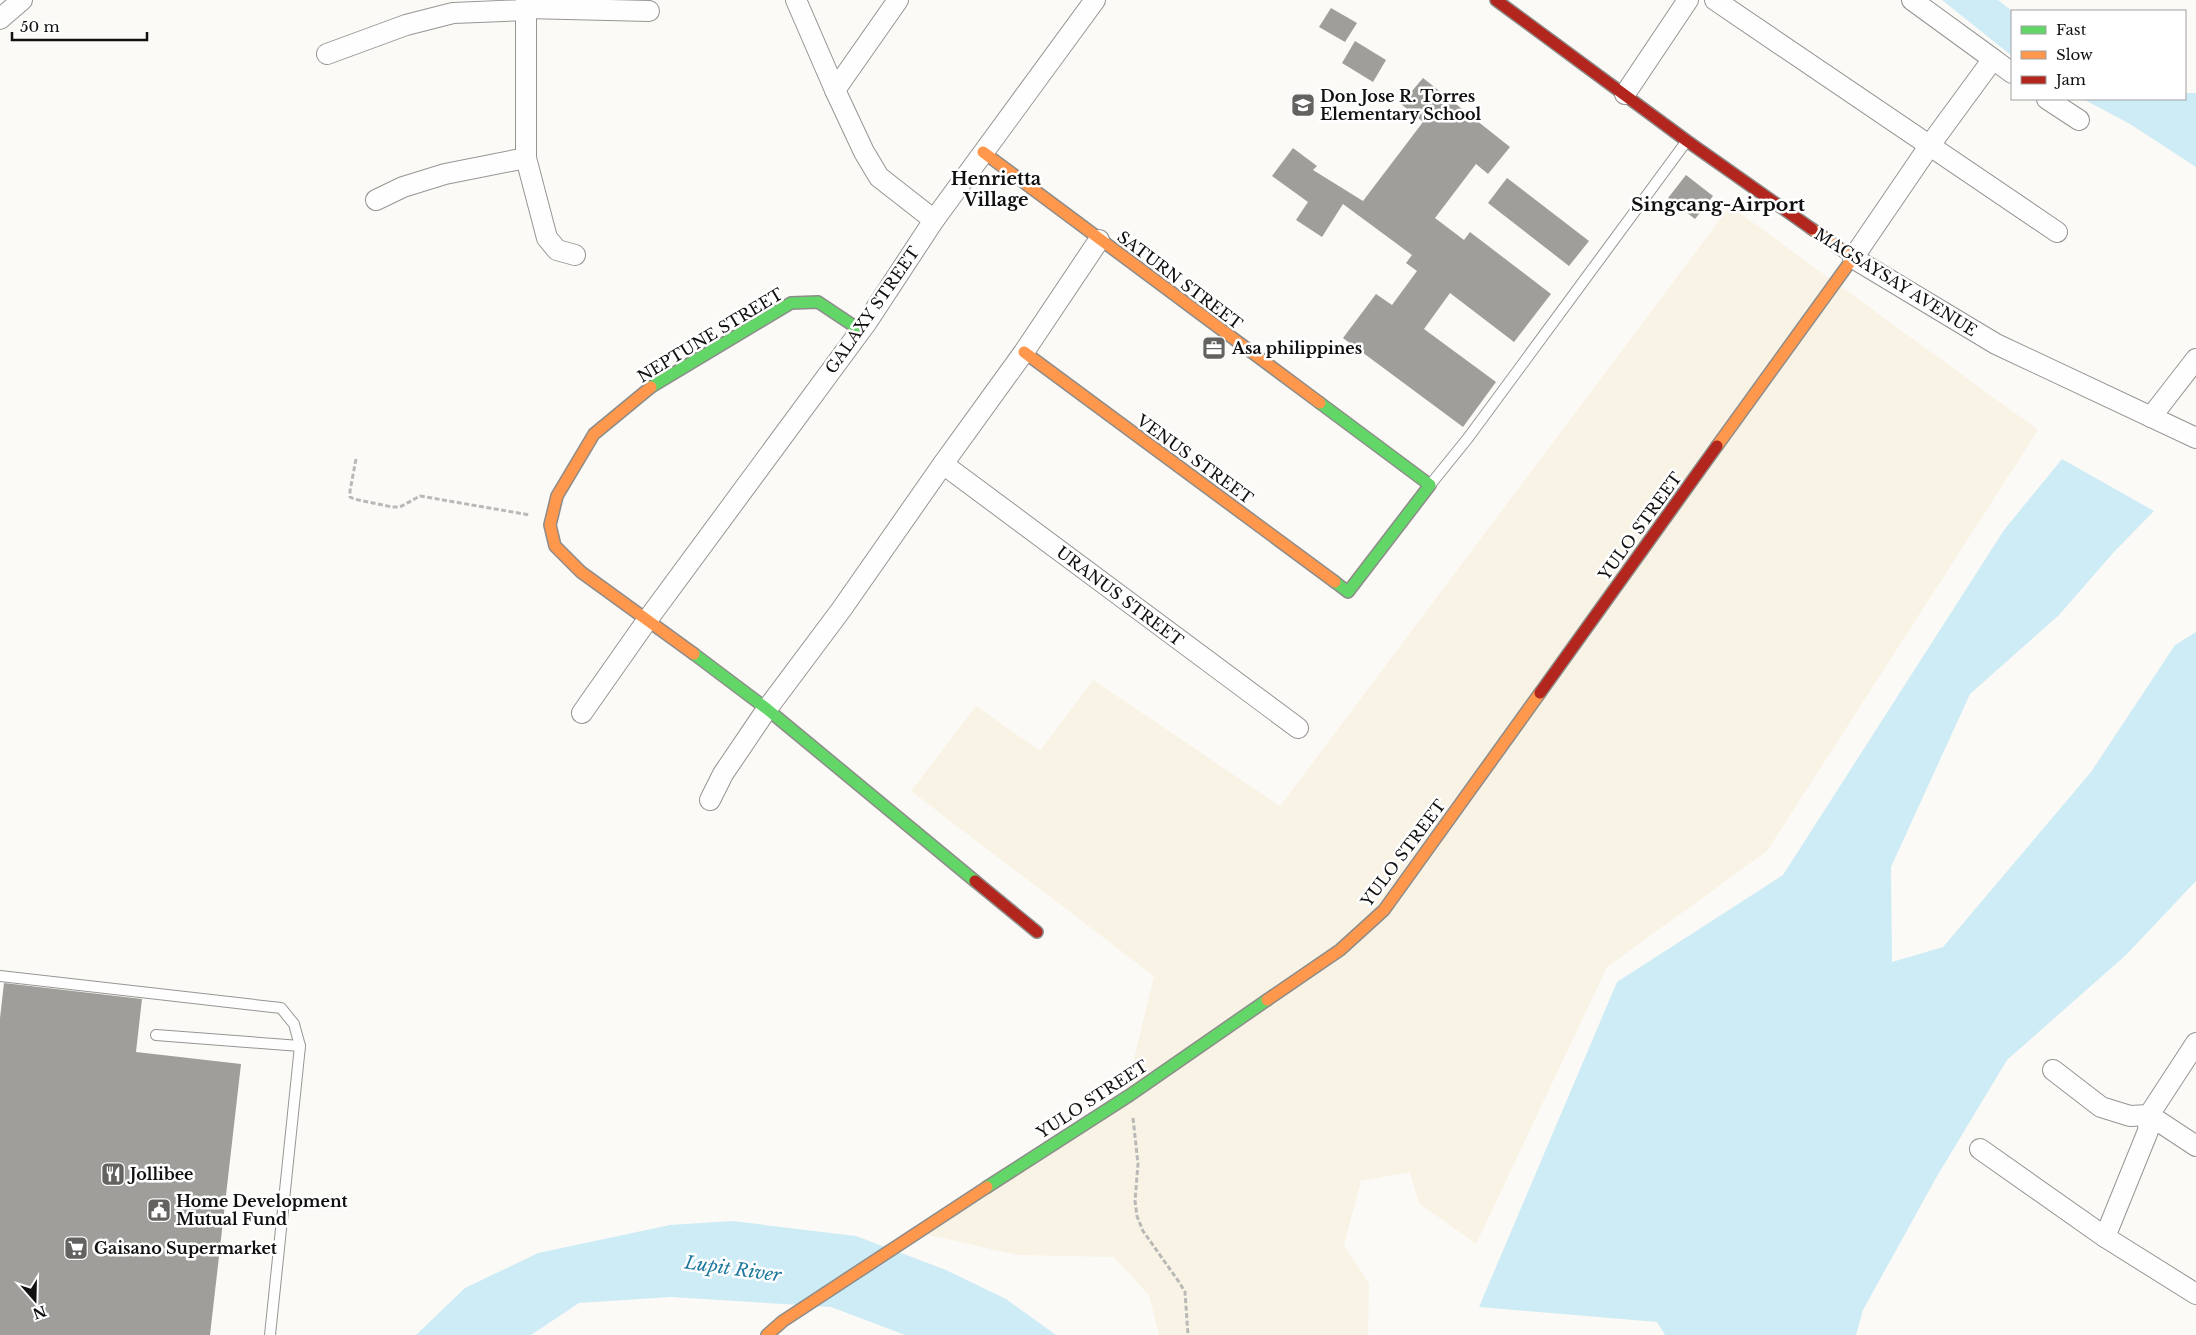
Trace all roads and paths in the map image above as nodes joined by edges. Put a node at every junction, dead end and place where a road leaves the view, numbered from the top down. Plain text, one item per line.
1 (22, 0) edge
2 (796, 0) edge
3 (898, 0) edge
4 (1095, 0) edge
5 (1688, 0) edge
6 (1715, 0) edge
7 (1912, 0) edge
8 (1503, 2) edge
9 (526, 6) edge
10 (649, 11) dead end
11 (0, 19) edge
12 (327, 54) dead end
13 (1993, 58) junction
14 (2011, 72) edge
15 (835, 90) junction
16 (1625, 94) junction
17 (2049, 100) edge
18 (2079, 120) dead end
19 (1687, 141) junction
20 (1930, 146) junction
21 (983, 152) junction
22 (526, 158) junction
23 (376, 200) dead end
24 (934, 220) junction
25 (2057, 232) dead end
26 (1099, 240) junction
27 (575, 256) dead end
28 (1853, 258) junction
29 (860, 330) junction
30 (1024, 352) junction
31 (2196, 359) edge
32 (2151, 417) junction
33 (2196, 438) edge
34 (356, 459) dead end
35 (943, 464) junction
36 (1430, 486) junction
37 (526, 513) dead end
38 (648, 619) junction
39 (767, 709) junction
40 (582, 712) dead end
41 (1298, 728) dead end
42 (710, 800) dead end
43 (1036, 932) dead end
44 (0, 976) edge
45 (156, 1035) dead end
46 (2196, 1043) edge
47 (300, 1046) junction
48 (2053, 1070) dead end
49 (1130, 1095) junction
50 (2149, 1115) junction
51 (2196, 1146) edge
52 (1980, 1149) dead end
53 (2105, 1237) junction
54 (2196, 1294) edge
55 (270, 1335) edge
56 (766, 1335) edge
57 (1188, 1335) edge

1 - 11 street
2 - 15 street
3 - 15 street
4 - 21 street, GALAXY STREET
5 - 16 street
6 - 20 street
7 - 13 street
8 - 16 street, MAGSAYSAY AVENUE
9 - 10 street
9 - 12 street
9 - 22 street
13 - 14 street
13 - 20 street
15 - 24 street
16 - 19 street, MAGSAYSAY AVENUE
17 - 18 street
19 - 28 street, MAGSAYSAY AVENUE
19 - 36 lane
20 - 25 street
20 - 28 street
21 - 24 street, GALAXY STREET
21 - 26 street, SATURN STREET
22 - 23 street
22 - 27 street
24 - 29 street, GALAXY STREET
26 - 30 street
26 - 36 street, SATURN STREET
28 - 32 street, MAGSAYSAY AVENUE
28 - 49 street, YULO STREET
29 - 38 street, GALAXY STREET
29 - 38 street, NEPTUNE STREET
30 - 35 street
30 - 36 street, VENUS STREET
31 - 32 street
32 - 33 street, MAGSAYSAY AVENUE
34 - 37 path
35 - 39 street
35 - 41 street, URANUS STREET
38 - 39 street
38 - 40 street, GALAXY STREET
39 - 42 street
39 - 43 street
44 - 47 lane
45 - 47 lane
46 - 50 street
47 - 55 lane
48 - 50 street
49 - 56 street, YULO STREET
49 - 57 path
50 - 51 street
50 - 53 street
52 - 53 street
53 - 54 street

